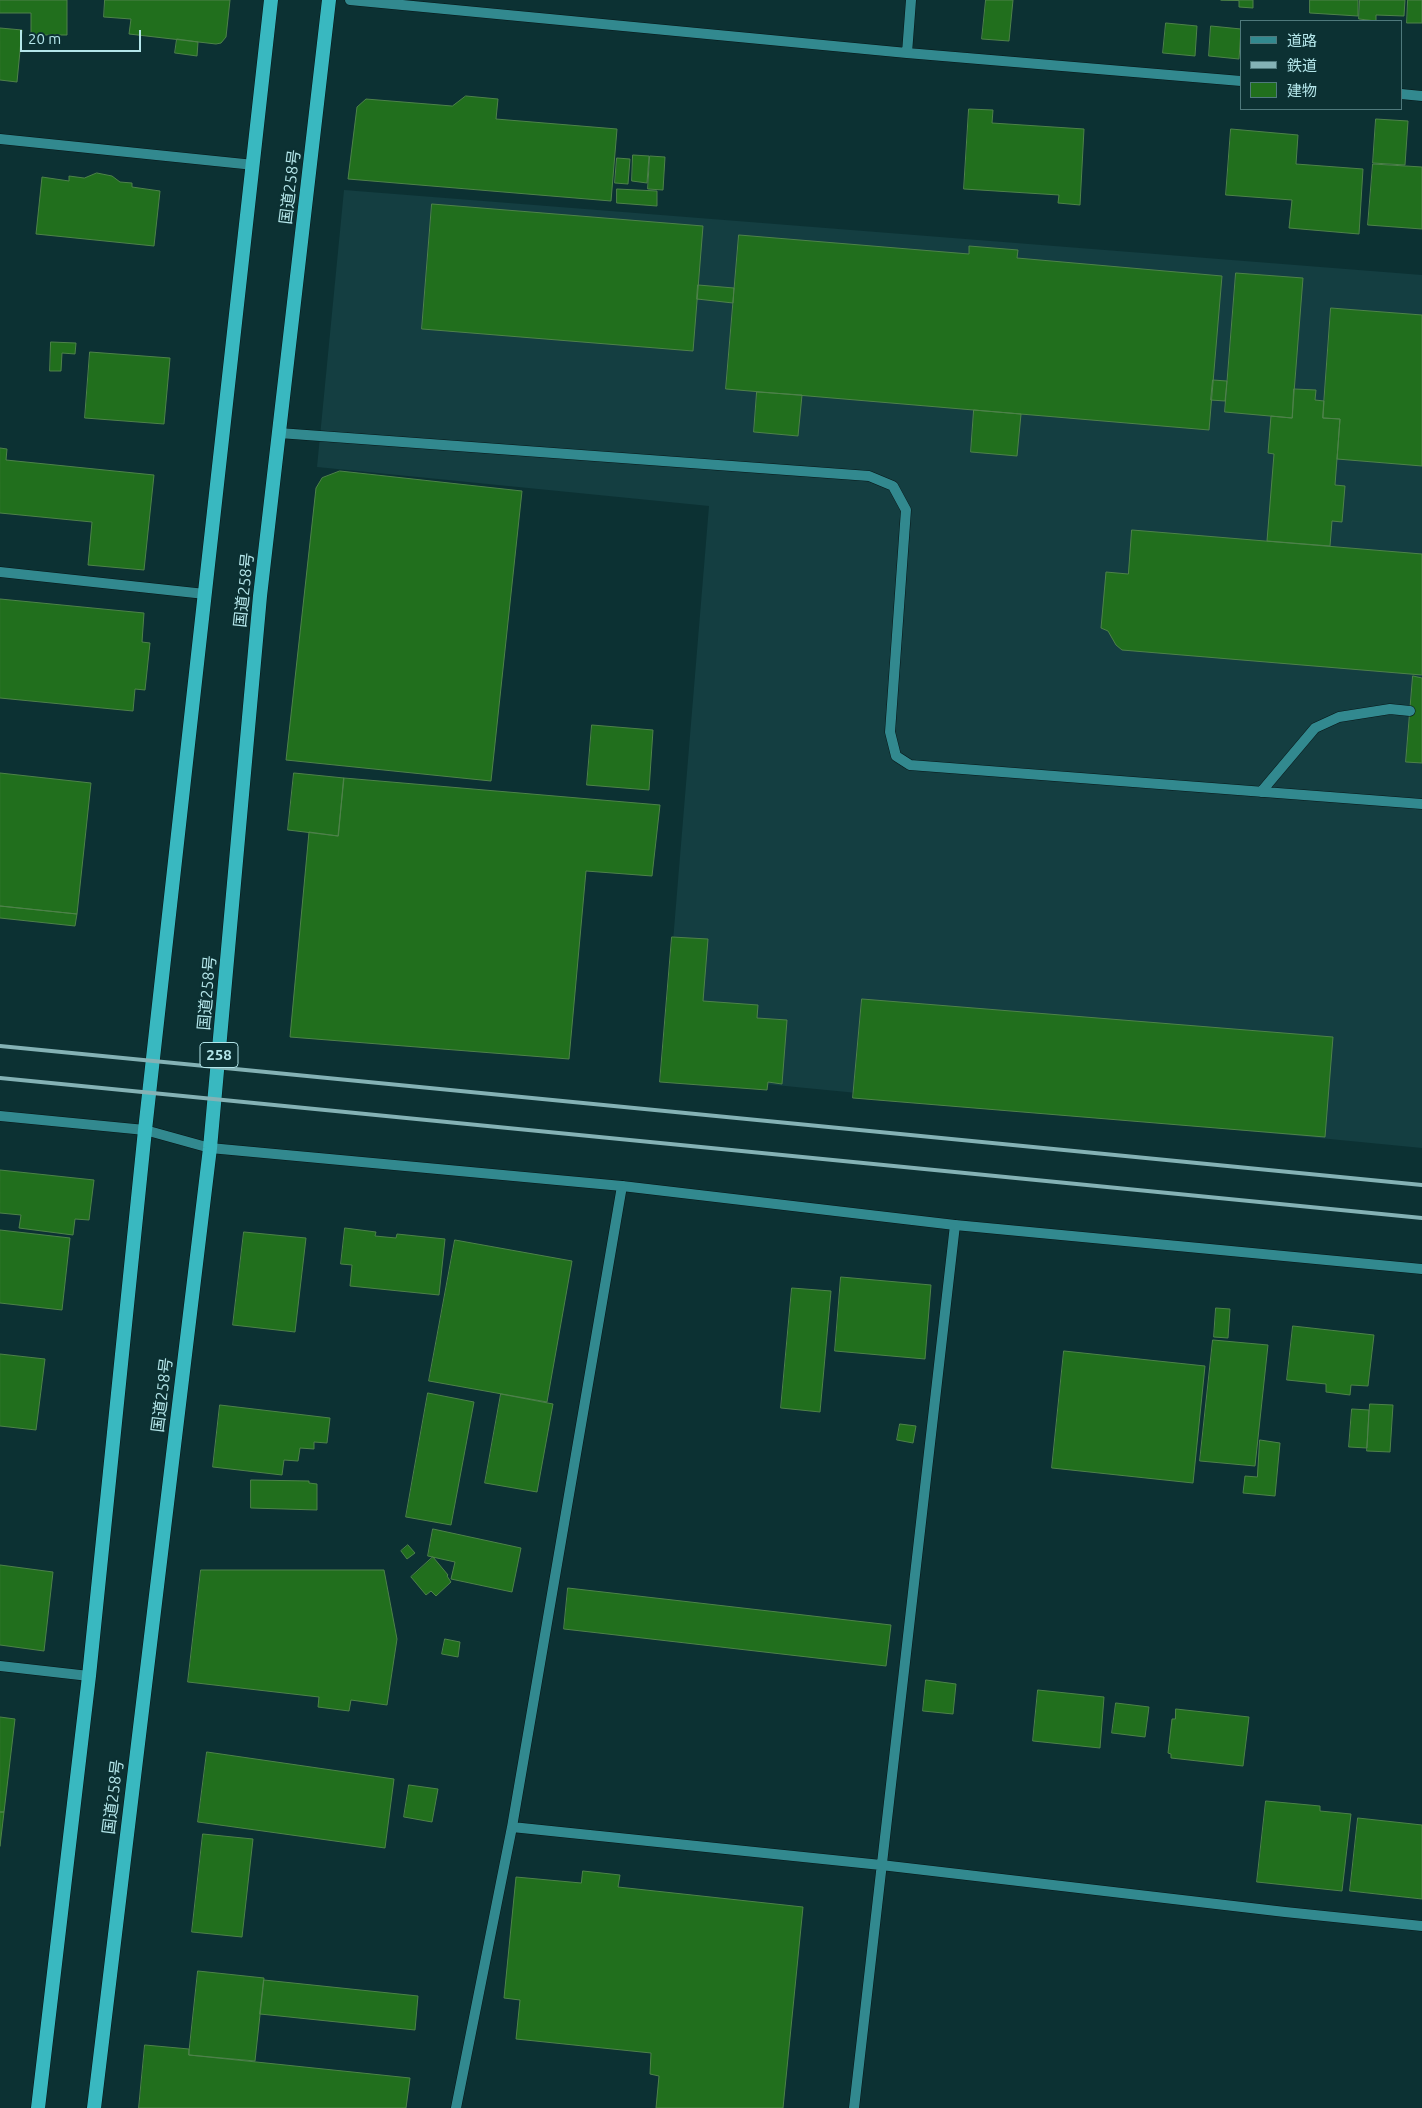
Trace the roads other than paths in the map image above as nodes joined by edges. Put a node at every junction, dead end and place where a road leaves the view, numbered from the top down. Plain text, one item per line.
1 (272, 0) edge
2 (329, 0) edge
3 (350, 0) edge
4 (912, 0) edge
5 (907, 53) junction
6 (1240, 81) edge
7 (1402, 94) edge
8 (1422, 96) edge
9 (0, 138) edge
10 (254, 165) junction
11 (279, 433) junction
12 (0, 572) edge
13 (205, 594) junction
14 (1410, 711) dead end
15 (1261, 792) junction
16 (1422, 804) edge
17 (0, 1116) edge
18 (145, 1130) junction
19 (210, 1148) junction
20 (622, 1186) junction
21 (955, 1226) junction
22 (1422, 1269) edge
23 (0, 1666) edge
24 (89, 1676) junction
25 (512, 1827) junction
26 (881, 1865) junction
27 (1422, 1926) edge
28 (38, 2108) edge
29 (94, 2108) edge
30 (456, 2108) edge
31 (854, 2108) edge

1 - 10 highway
2 - 11 highway, 国道258号 / 258
3 - 5 street
4 - 5 street
5 - 6 street
7 - 8 street
9 - 10 street
10 - 13 highway
11 - 15 street
11 - 19 highway, 国道258号 / 258
12 - 13 street
13 - 18 highway
14 - 15 street
15 - 16 street
17 - 18 street
18 - 19 street
18 - 24 highway
19 - 20 street
19 - 29 highway, 国道258号 / 258
20 - 21 street
20 - 25 street
21 - 22 street
21 - 26 street
23 - 24 street
24 - 28 highway
25 - 26 street
25 - 30 street
26 - 27 street
26 - 31 street

